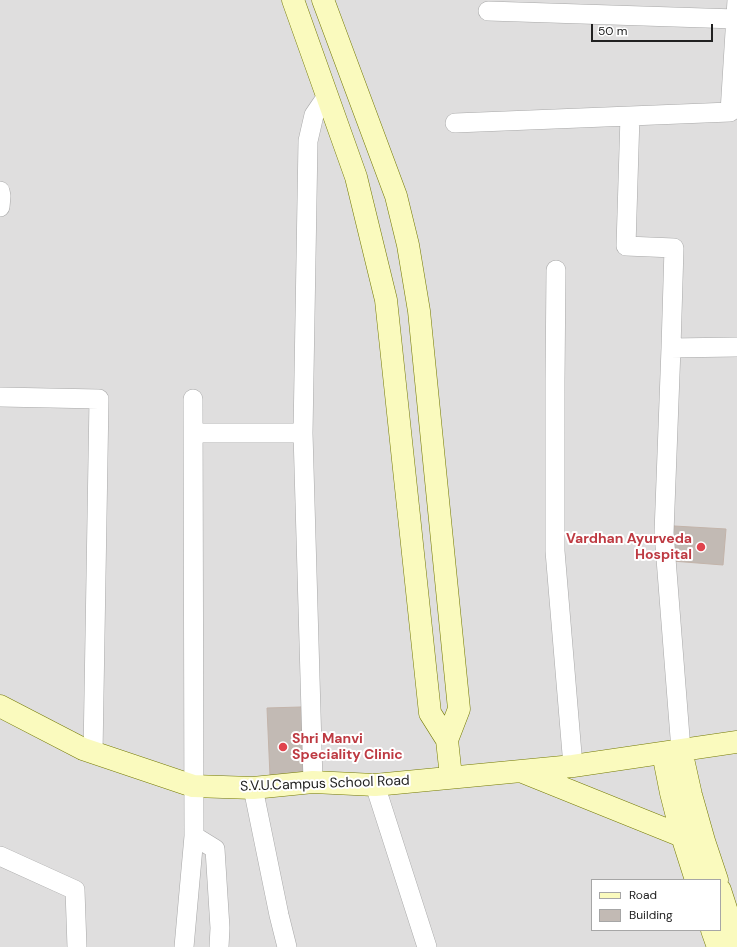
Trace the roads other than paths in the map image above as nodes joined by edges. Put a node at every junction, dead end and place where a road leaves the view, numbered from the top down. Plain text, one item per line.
1 (293, 0) edge
2 (323, 0) edge
3 (737, 0) edge
4 (488, 11) dead end
5 (736, 19) junction
6 (327, 96) junction
7 (630, 116) junction
8 (455, 123) dead end
9 (0, 192) edge
10 (0, 207) edge
11 (556, 270) dead end
12 (737, 347) edge
13 (671, 348) junction
14 (0, 397) edge
15 (193, 399) dead end
16 (303, 432) junction
17 (193, 433) junction
18 (0, 706) edge
19 (447, 740) junction
20 (737, 742) edge
21 (672, 751) junction
22 (93, 753) junction
23 (573, 766) junction
24 (518, 770) junction
25 (451, 777) junction
26 (313, 782) junction
27 (375, 785) junction
28 (193, 786) junction
29 (253, 788) junction
30 (194, 836) junction
31 (682, 836) junction
32 (0, 856) edge
33 (696, 879) edge
34 (717, 879) edge
35 (721, 893) edge
36 (712, 931) edge
37 (737, 943) edge
38 (77, 947) edge
39 (184, 947) edge
40 (219, 947) edge
41 (287, 947) edge
42 (427, 947) edge
43 (718, 947) edge

1 - 6 street
2 - 19 street
3 - 5 street
4 - 5 street
5 - 7 street
6 - 16 street
6 - 19 street
7 - 8 street
7 - 13 street
9 - 10 street
11 - 23 street
12 - 13 street
13 - 21 street
14 - 22 street
15 - 17 street
16 - 17 street
16 - 26 street
17 - 28 street
18 - 22 street, S.V.U.Campus School Road
19 - 25 street
20 - 21 street, S.V.U.Campus School Road
21 - 23 street, S.V.U.Campus School Road
21 - 31 street
21 - 34 street
22 - 28 street, S.V.U.Campus School Road
23 - 24 street, S.V.U.Campus School Road
24 - 25 street, S.V.U.Campus School Road
24 - 31 street
25 - 27 street, S.V.U.Campus School Road
26 - 27 street, S.V.U.Campus School Road
26 - 29 street, S.V.U.Campus School Road
27 - 42 street
28 - 29 street, S.V.U.Campus School Road
28 - 30 street
29 - 41 street
30 - 39 street
30 - 40 street
31 - 33 street
32 - 38 street
35 - 37 street
36 - 43 street

